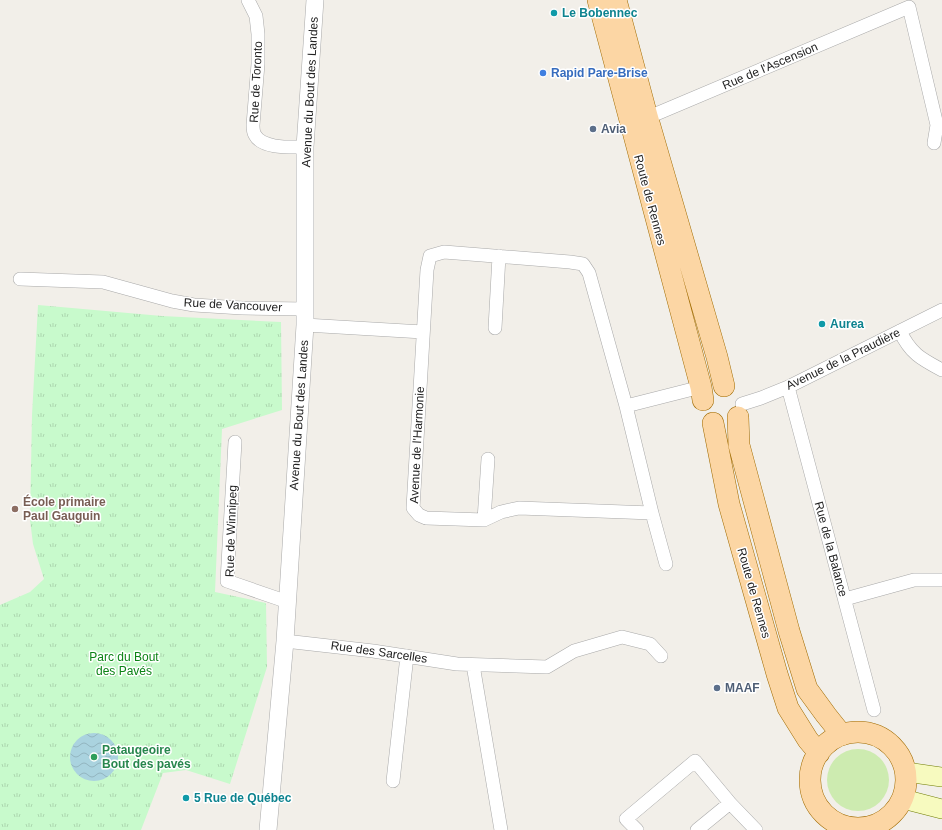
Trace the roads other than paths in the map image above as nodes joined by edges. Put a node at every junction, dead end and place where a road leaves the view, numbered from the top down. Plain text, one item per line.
1 (248, 0) edge
2 (315, 0) edge
3 (598, 0) edge
4 (616, 0) edge
5 (908, 4) edge
6 (638, 118) junction
7 (934, 143) dead end
8 (305, 147) junction
9 (499, 256) junction
10 (20, 279) dead end
11 (305, 309) junction
12 (942, 310) edge
13 (305, 325) junction
14 (495, 328) dead end
15 (900, 331) junction
16 (423, 332) junction
17 (942, 370) edge
18 (724, 386) junction
19 (788, 387) junction
20 (702, 393) junction
21 (626, 406) junction
22 (740, 410) junction
23 (713, 423) junction
24 (235, 442) dead end
25 (488, 459) dead end
26 (652, 513) junction
27 (484, 520) junction
28 (666, 564) dead end
29 (942, 580) edge
30 (845, 599) junction
31 (288, 602) junction
32 (285, 641) junction
33 (407, 656) junction
34 (661, 656) dead end
35 (473, 664) junction
36 (874, 710) dead end
37 (842, 735) junction
38 (819, 753) junction
39 (906, 772) junction
40 (942, 777) edge
41 (393, 781) dead end
42 (902, 799) junction
43 (730, 803) junction
44 (942, 809) edge
45 (836, 826) edge
46 (863, 829) edge
47 (268, 830) edge
48 (501, 830) edge
49 (637, 830) edge
50 (697, 830) edge
51 (756, 830) edge

1 - 8 street, Rue de Toronto
2 - 8 street, Avenue du Bout des Landes
3 - 6 main road, Route de Rennes
4 - 6 main road, Route de Rennes
5 - 6 street, Rue de l'Ascension
5 - 7 street, Rue de l'Ascension
6 - 18 main road, Route de Rennes
6 - 20 main road, Route de Rennes
8 - 11 street, Avenue du Bout des Landes
9 - 14 street
9 - 16 street, Avenue de l'Harmonie
9 - 21 street, Avenue de l'Harmonie
10 - 11 street, Rue de Vancouver
11 - 13 street, Avenue du Bout des Landes
12 - 15 street, Avenue de la Praudière
13 - 16 street
13 - 31 street, Avenue du Bout des Landes
15 - 17 street
15 - 19 street, Avenue de la Praudière
16 - 27 street, Avenue de l'Harmonie
18 - 20 main road
18 - 22 main road
19 - 22 street, Avenue de la Praudière
19 - 30 street, Rue de la Balance
20 - 21 street
20 - 23 main road
21 - 26 street, Avenue de l'Harmonie
22 - 23 main road
22 - 37 main road, Route de Rennes
23 - 38 main road, Route de Rennes
24 - 31 street, Rue de Winnipeg
25 - 27 street
26 - 27 street, Avenue de l'Harmonie
26 - 28 street, Avenue de l'Harmonie
29 - 30 street
30 - 36 street, Rue de la Balance
31 - 32 street, Avenue du Bout des Landes
32 - 33 street, Rue des Sarcelles
32 - 47 street, Avenue du Bout des Landes
33 - 35 street, Rue des Sarcelles
33 - 41 street
34 - 35 street, Rue des Sarcelles
35 - 48 street
37 - 38 main road
37 - 39 main road
38 - 45 main road
39 - 40 main road
39 - 42 main road
42 - 44 main road
42 - 46 main road
43 - 49 street
43 - 50 street
43 - 51 street
45 - 46 main road

